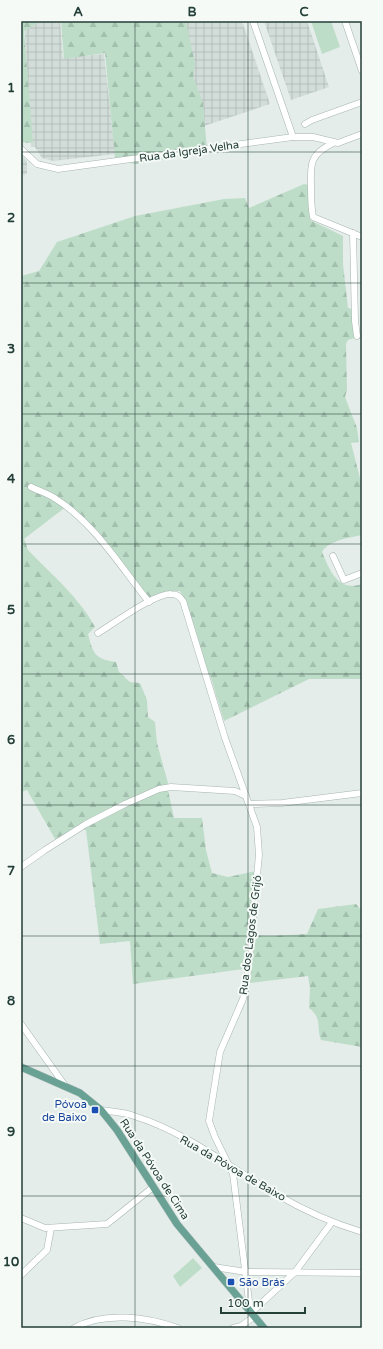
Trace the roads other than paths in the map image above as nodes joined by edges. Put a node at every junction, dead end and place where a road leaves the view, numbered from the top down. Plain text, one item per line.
1 (253, 21) edge
2 (345, 21) edge
3 (362, 71) edge
4 (362, 102) edge
5 (305, 124) dead end
6 (362, 134) edge
7 (293, 137) junction
8 (333, 143) junction
9 (21, 149) edge
10 (353, 234) junction
11 (362, 237) edge
12 (357, 336) dead end
13 (31, 487) dead end
14 (333, 556) dead end
15 (362, 573) edge
16 (149, 602) junction
17 (98, 633) dead end
18 (362, 792) edge
19 (246, 796) junction
20 (250, 804) junction
21 (21, 867) edge
22 (21, 1024) edge
23 (21, 1067) edge
24 (66, 1087) junction
25 (101, 1110) junction
26 (227, 1163) junction
27 (152, 1188) junction
28 (21, 1218) edge
29 (332, 1222) junction
30 (51, 1228) junction
31 (362, 1232) edge
32 (214, 1267) junction
33 (246, 1272) junction
34 (295, 1272) junction
35 (362, 1273) edge
36 (21, 1275) edge
37 (252, 1314) junction
38 (74, 1328) edge
39 (178, 1328) edge
40 (233, 1328) edge
41 (251, 1328) edge
42 (264, 1328) edge

1 - 7 street
2 - 3 street
4 - 5 street
6 - 8 street
7 - 8 street, Rua da Igreja Velha
7 - 9 street, Rua da Igreja Velha
8 - 10 street
10 - 11 street
10 - 12 street
13 - 16 street
14 - 15 street
16 - 17 street, Rua dos Lagos de Grijó
16 - 19 street, Rua dos Lagos de Grijó
18 - 20 street
19 - 20 street, Rua dos Lagos de Grijó
19 - 21 street
20 - 26 street, Rua dos Lagos de Grijó
22 - 24 street
23 - 24 main road, Rua da Póvoa de Cima
24 - 25 main road, Rua da Póvoa de Cima
25 - 26 street, Rua da Póvoa de Baixo
25 - 27 main road, Rua da Póvoa de Cima
26 - 29 street, Rua da Póvoa de Baixo
26 - 33 street, Rua dos Lagos de Grijó
27 - 30 street
27 - 32 main road, Rua da Póvoa de Cima
28 - 30 street
29 - 31 street, Rua da Póvoa de Baixo
29 - 34 street
30 - 36 street
32 - 33 street
32 - 37 main road, Rua da Póvoa de Cima
33 - 34 street
33 - 37 street, Rua dos Lagos de Grijó
34 - 35 street
34 - 37 street
37 - 40 street
37 - 41 street, Rua dos Lagos de Grijó
37 - 42 main road, Rua da Póvoa de Cima
38 - 39 street

